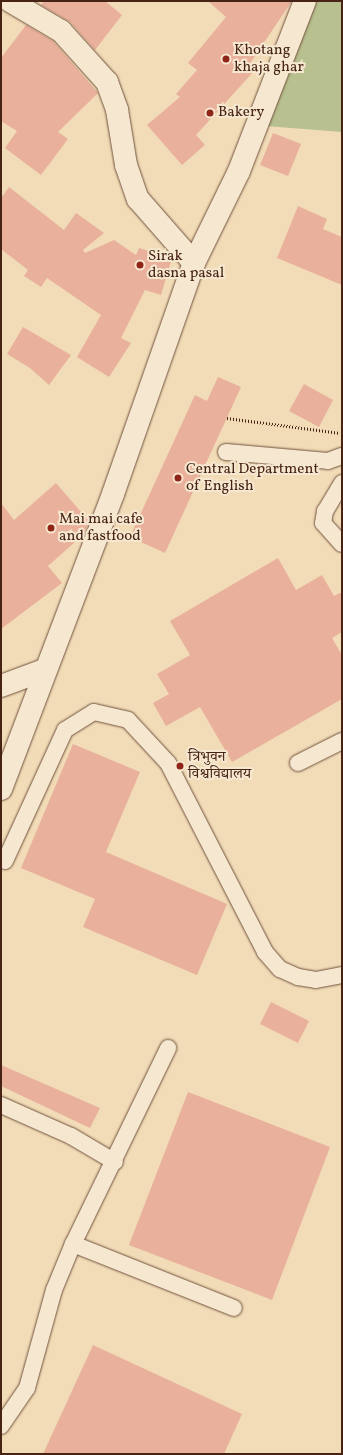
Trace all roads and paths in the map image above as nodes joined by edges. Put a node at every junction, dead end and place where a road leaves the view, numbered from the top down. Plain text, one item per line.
1 (10, 1) edge
2 (306, 1) edge
3 (194, 263) junction
4 (227, 418) dead end
5 (342, 434) edge
6 (226, 452) dead end
7 (342, 456) edge
8 (342, 483) edge
9 (342, 544) edge
10 (44, 670) junction
11 (1, 686) edge
12 (342, 741) edge
13 (298, 763) dead end
14 (1, 789) edge
15 (5, 861) dead end
16 (342, 974) edge
17 (168, 1048) dead end
18 (1, 1105) edge
19 (115, 1162) junction
20 (73, 1244) junction
21 (234, 1308) dead end
22 (1, 1426) edge

1 - 3 street
2 - 3 street
3 - 10 street
4 - 5 path
6 - 7 lane
8 - 9 lane
10 - 11 street
10 - 14 street
12 - 13 lane
15 - 16 lane
17 - 19 lane
18 - 19 lane
19 - 20 lane
20 - 21 lane
20 - 22 lane

